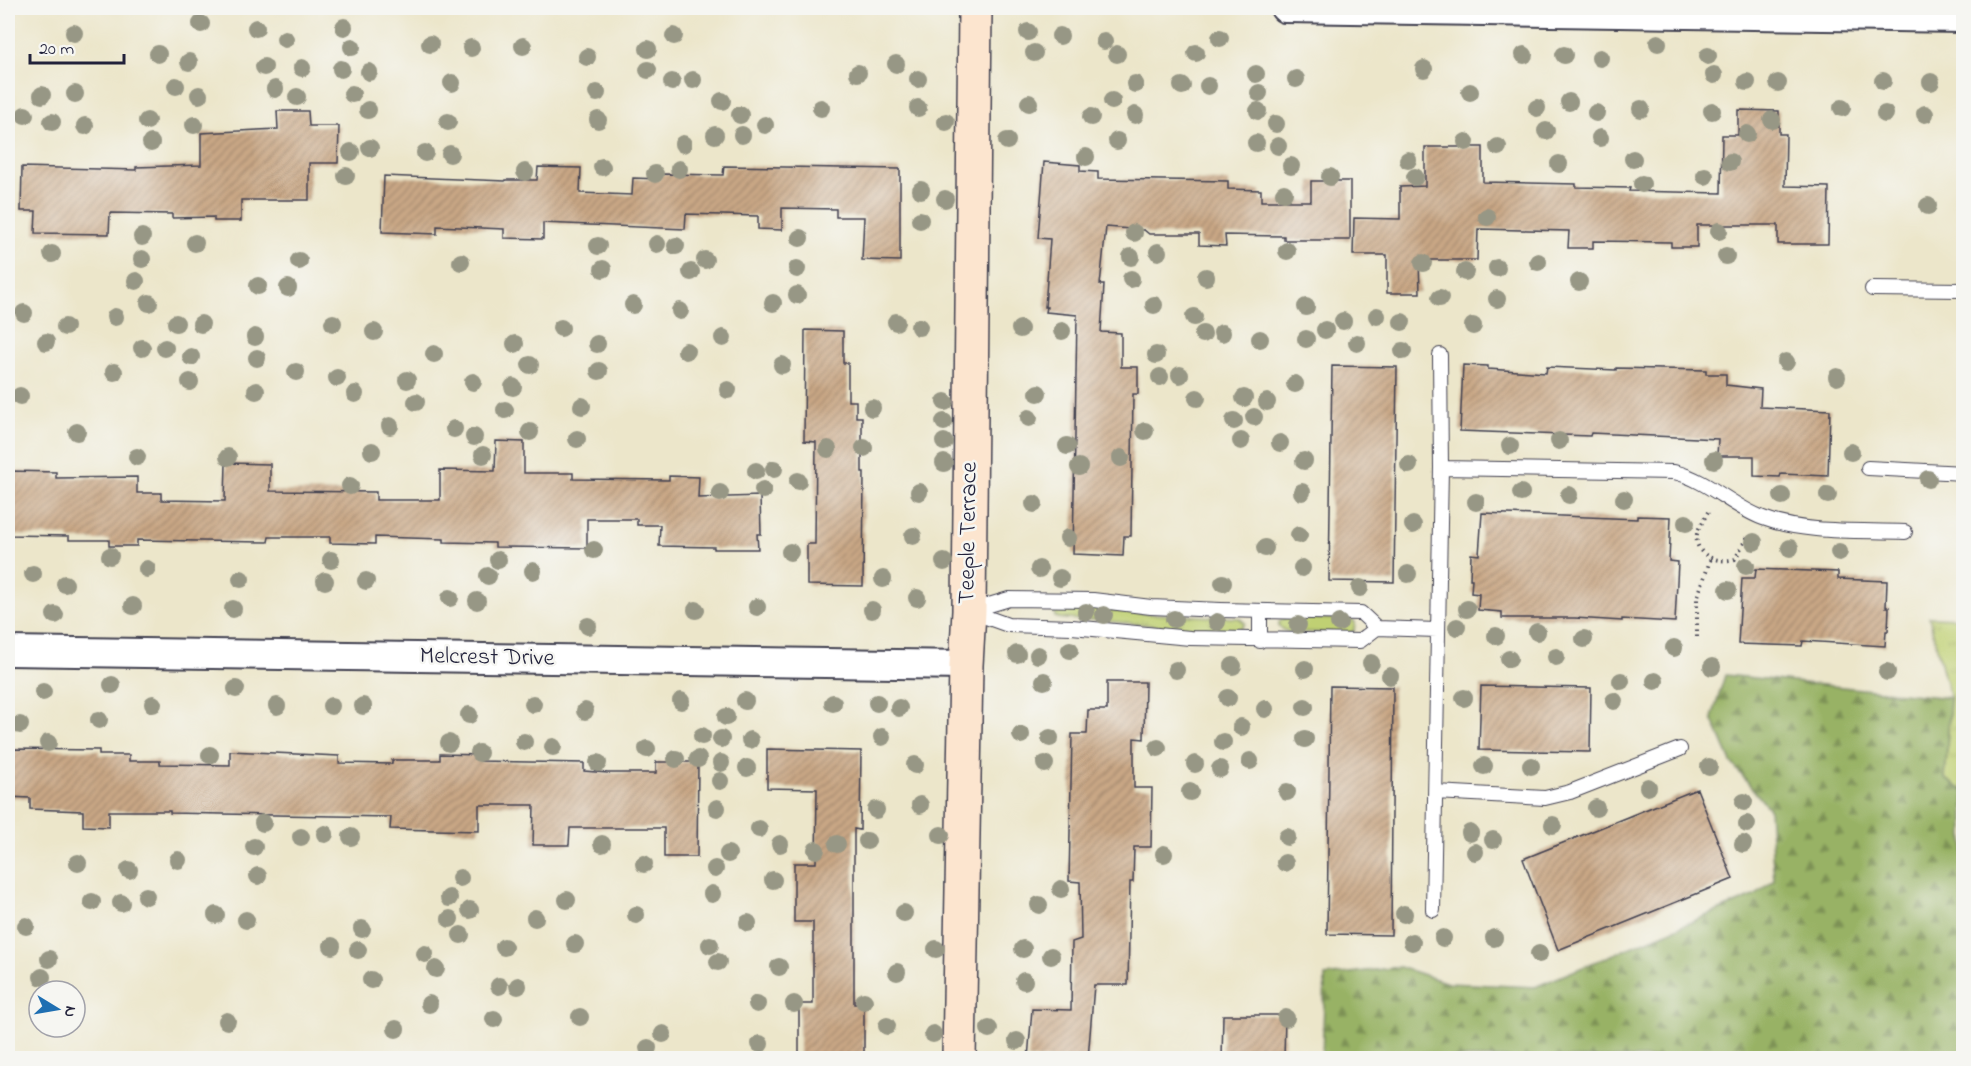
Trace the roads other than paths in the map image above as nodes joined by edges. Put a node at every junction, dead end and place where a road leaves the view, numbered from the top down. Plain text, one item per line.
1 (975, 8) edge
2 (1286, 8) edge
3 (1964, 18) edge
4 (1872, 289) dead end
5 (1964, 290) edge
6 (1440, 355) dead end
7 (1441, 468) junction
8 (1868, 468) dead end
9 (1964, 473) edge
10 (1905, 532) dead end
11 (969, 611) junction
12 (1260, 611) junction
13 (1377, 628) junction
14 (1437, 630) junction
15 (1260, 641) junction
16 (8, 651) edge
17 (966, 665) junction
18 (1680, 749) dead end
19 (1436, 792) junction
20 (1433, 910) dead end
21 (958, 1059) edge

1 - 11 street, Teeple Terrace
2 - 3 street
4 - 5 lane
6 - 7 lane
7 - 10 lane
7 - 14 lane
8 - 9 lane
11 - 12 lane
11 - 15 lane
11 - 17 street, Teeple Terrace
12 - 13 lane
12 - 15 lane
13 - 14 lane
13 - 15 lane
14 - 19 lane
16 - 17 street, Melcrest Drive
17 - 21 street, Teeple Terrace
18 - 19 lane
19 - 20 lane

